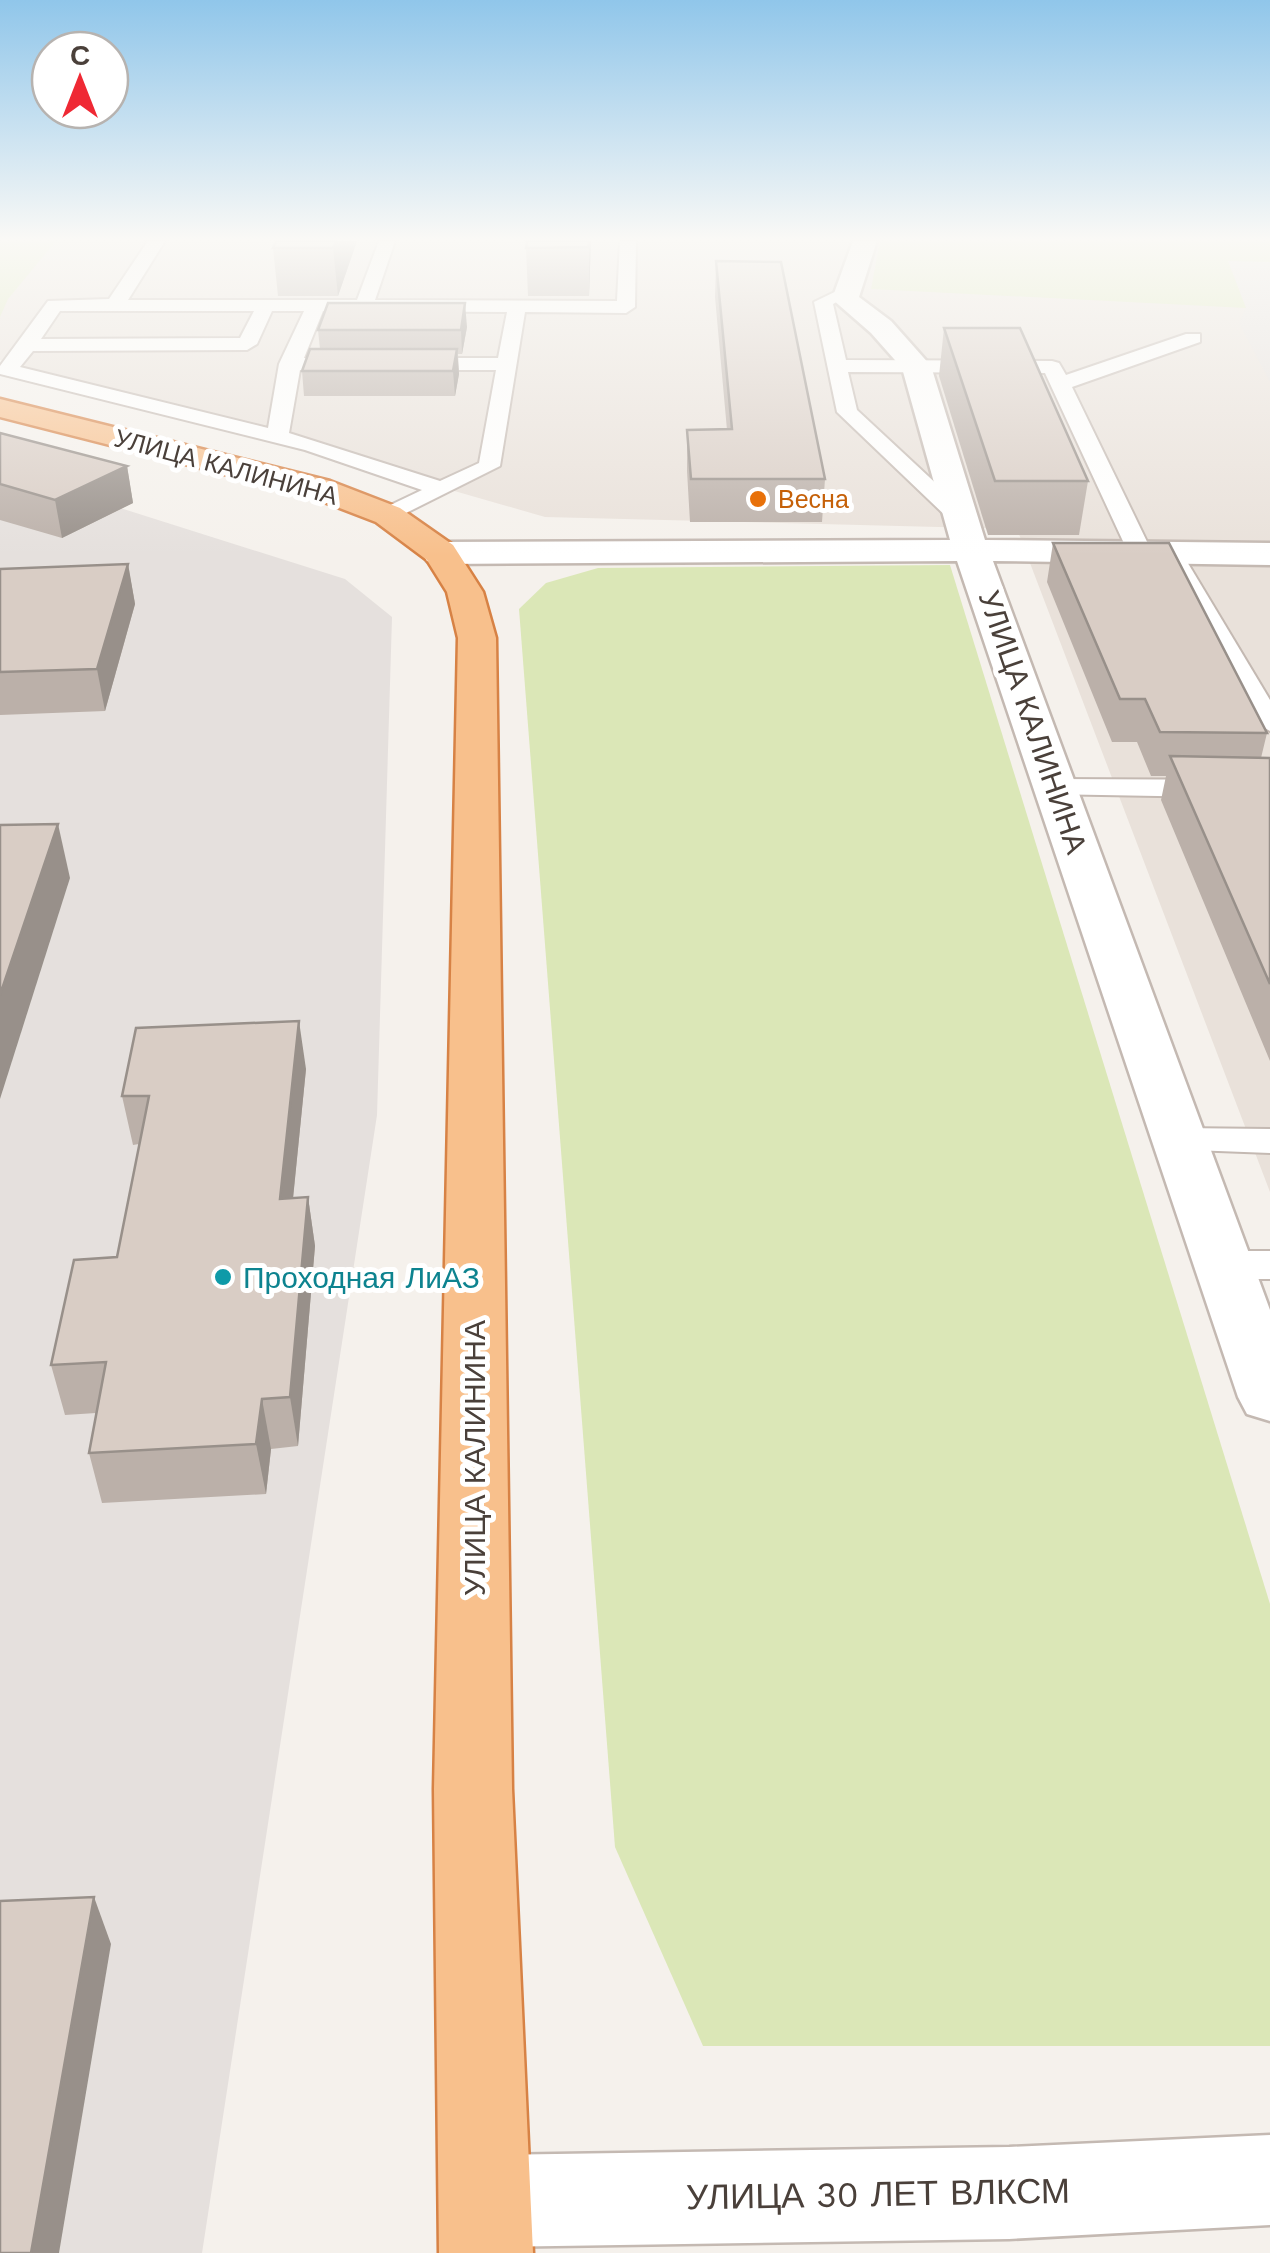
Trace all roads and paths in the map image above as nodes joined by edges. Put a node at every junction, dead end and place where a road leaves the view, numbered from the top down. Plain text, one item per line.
1 (26, 346) edge
2 (297, 346) edge
3 (510, 346) edge
4 (832, 346) edge
5 (899, 346) edge
6 (1169, 346) edge
7 (289, 364) junction
8 (507, 364) junction
9 (836, 366) junction
10 (916, 366) junction
11 (1060, 384) junction
12 (0, 408) edge
13 (278, 436) junction
14 (441, 490) junction
15 (388, 515) junction
16 (966, 533) junction
17 (1155, 552) junction
18 (440, 553) junction
19 (1270, 554) edge
20 (1270, 723) edge
21 (1056, 788) junction
22 (1270, 789) edge
23 (1179, 1140) junction
24 (1270, 1141) edge
25 (1247, 1265) edge
26 (1270, 1397) edge
27 (1270, 2180) edge
28 (486, 2227) edge

1 - 13 lane
2 - 7 lane
3 - 8 lane
4 - 9 lane
5 - 10 street
6 - 11 lane
7 - 8 lane
7 - 13 lane
8 - 14 lane
9 - 10 lane
9 - 16 lane
10 - 11 lane
10 - 16 street
11 - 17 lane
12 - 15 highway, УЛИЦА КАЛИНИНА
13 - 14 lane
14 - 15 lane
15 - 18 highway, УЛИЦА КАЛИНИНА
16 - 17 street
16 - 18 street, УЛИЦА КАЛИНИНА
16 - 21 street, УЛИЦА КАЛИНИНА
17 - 19 street
17 - 20 lane
18 - 28 highway, УЛИЦА КАЛИНИНА
21 - 22 lane
21 - 23 street, УЛИЦА КАЛИНИНА
23 - 24 lane
23 - 25 street, УЛИЦА КАЛИНИНА
25 - 26 street, УЛИЦА КАЛИНИНА
27 - 28 street, УЛИЦА 30 ЛЕТ ВЛКСМ

